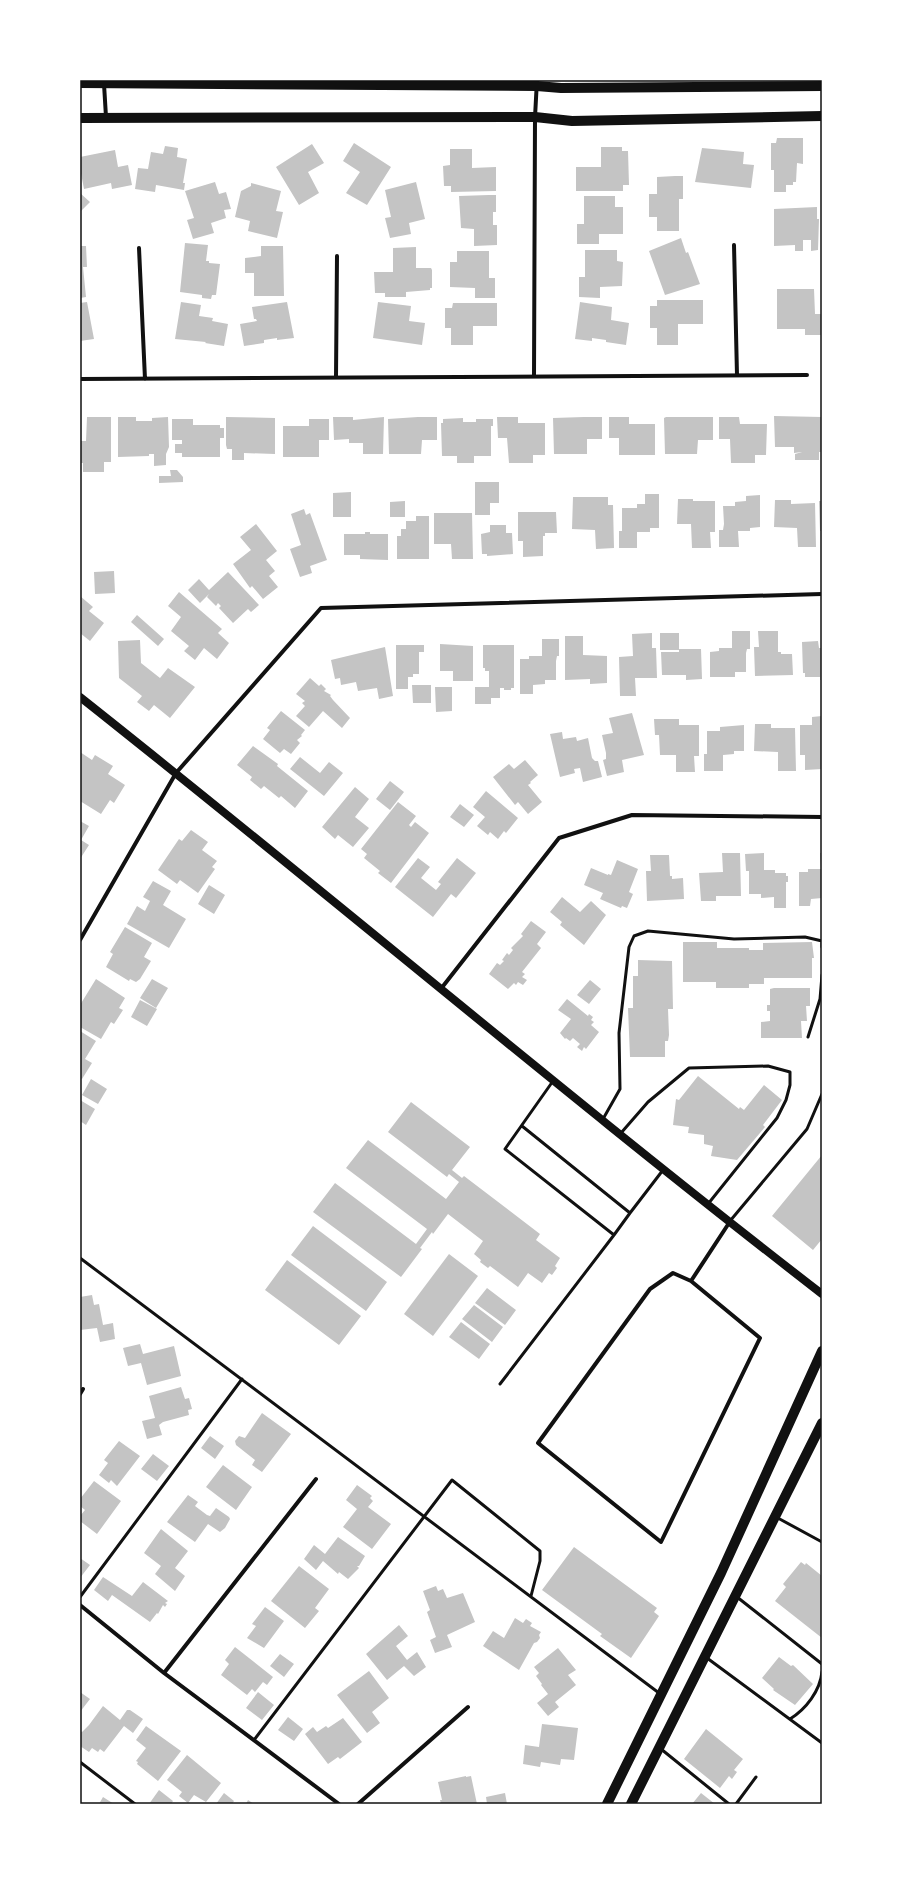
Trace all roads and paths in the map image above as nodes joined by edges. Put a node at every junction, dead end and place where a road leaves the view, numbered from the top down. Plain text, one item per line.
1 (104, 81) edge
2 (80, 83) edge
3 (537, 83) edge
4 (673, 83) edge
5 (822, 86) edge
6 (822, 116) edge
7 (535, 117) junction
8 (80, 118) edge
9 (106, 118) junction
10 (734, 246) dead end
11 (139, 248) dead end
12 (337, 256) dead end
13 (737, 375) junction
14 (807, 375) dead end
15 (534, 376) junction
16 (336, 377) junction
17 (145, 378) junction
18 (80, 379) edge
19 (822, 594) edge
20 (80, 697) edge
21 (176, 773) junction
22 (822, 817) edge
23 (80, 940) edge
24 (822, 947) edge
25 (822, 975) edge
26 (440, 990) junction
27 (808, 1037) dead end
28 (553, 1081) junction
29 (822, 1094) edge
30 (602, 1120) junction
31 (522, 1126) junction
32 (620, 1134) junction
33 (663, 1169) junction
34 (707, 1205) junction
35 (630, 1213) junction
36 (729, 1223) junction
37 (614, 1235) junction
38 (80, 1258) edge
39 (691, 1281) junction
40 (822, 1294) edge
41 (822, 1351) edge
42 (242, 1379) junction
43 (500, 1384) dead end
44 (83, 1389) dead end
45 (80, 1394) edge
46 (822, 1423) edge
47 (819, 1437) edge
48 (316, 1479) dead end
49 (425, 1517) junction
50 (776, 1517) junction
51 (822, 1542) edge
52 (530, 1596) junction
53 (80, 1597) edge
54 (736, 1597) junction
55 (80, 1605) edge
56 (706, 1657) junction
57 (822, 1664) edge
58 (822, 1672) edge
59 (164, 1673) junction
60 (661, 1694) junction
61 (468, 1707) dead end
62 (790, 1719) junction
63 (254, 1740) junction
64 (822, 1743) edge
65 (660, 1747) junction
66 (80, 1762) edge
67 (756, 1777) dead end
68 (135, 1804) edge
69 (339, 1804) edge
70 (358, 1804) edge
71 (607, 1804) edge
72 (631, 1804) edge
73 (729, 1804) edge
74 (736, 1804) edge

1 - 2 main road
1 - 3 main road
1 - 9 street
3 - 4 main road
3 - 7 street
4 - 5 main road
6 - 7 main road
7 - 9 main road
7 - 15 street
8 - 9 main road
10 - 13 street
11 - 17 street
12 - 16 street
13 - 14 street
13 - 15 street
15 - 16 street
16 - 17 street
17 - 18 street
19 - 21 street
20 - 21 main road
21 - 23 street
21 - 26 main road
22 - 26 street
24 - 30 lane
25 - 27 lane
26 - 28 main road
28 - 30 main road
28 - 31 lane
29 - 36 lane
30 - 32 main road
31 - 35 lane
31 - 37 lane
32 - 33 main road
32 - 34 lane
33 - 34 main road
33 - 35 lane
34 - 36 main road
35 - 37 lane
36 - 39 street
36 - 40 main road
37 - 43 lane
38 - 42 lane
39 - 39 street
41 - 60 main road
42 - 49 lane
42 - 53 lane
44 - 45 street
46 - 47 main road
47 - 50 main road
48 - 59 street
49 - 52 lane
49 - 52 lane
49 - 63 lane
50 - 51 lane
50 - 54 main road
52 - 60 lane
54 - 56 main road
54 - 57 lane
55 - 59 street
56 - 62 lane
56 - 65 main road
58 - 62 lane
59 - 63 street
60 - 71 main road
61 - 70 street
62 - 64 lane
63 - 69 street
65 - 72 main road
65 - 73 lane
66 - 68 lane
67 - 74 lane

